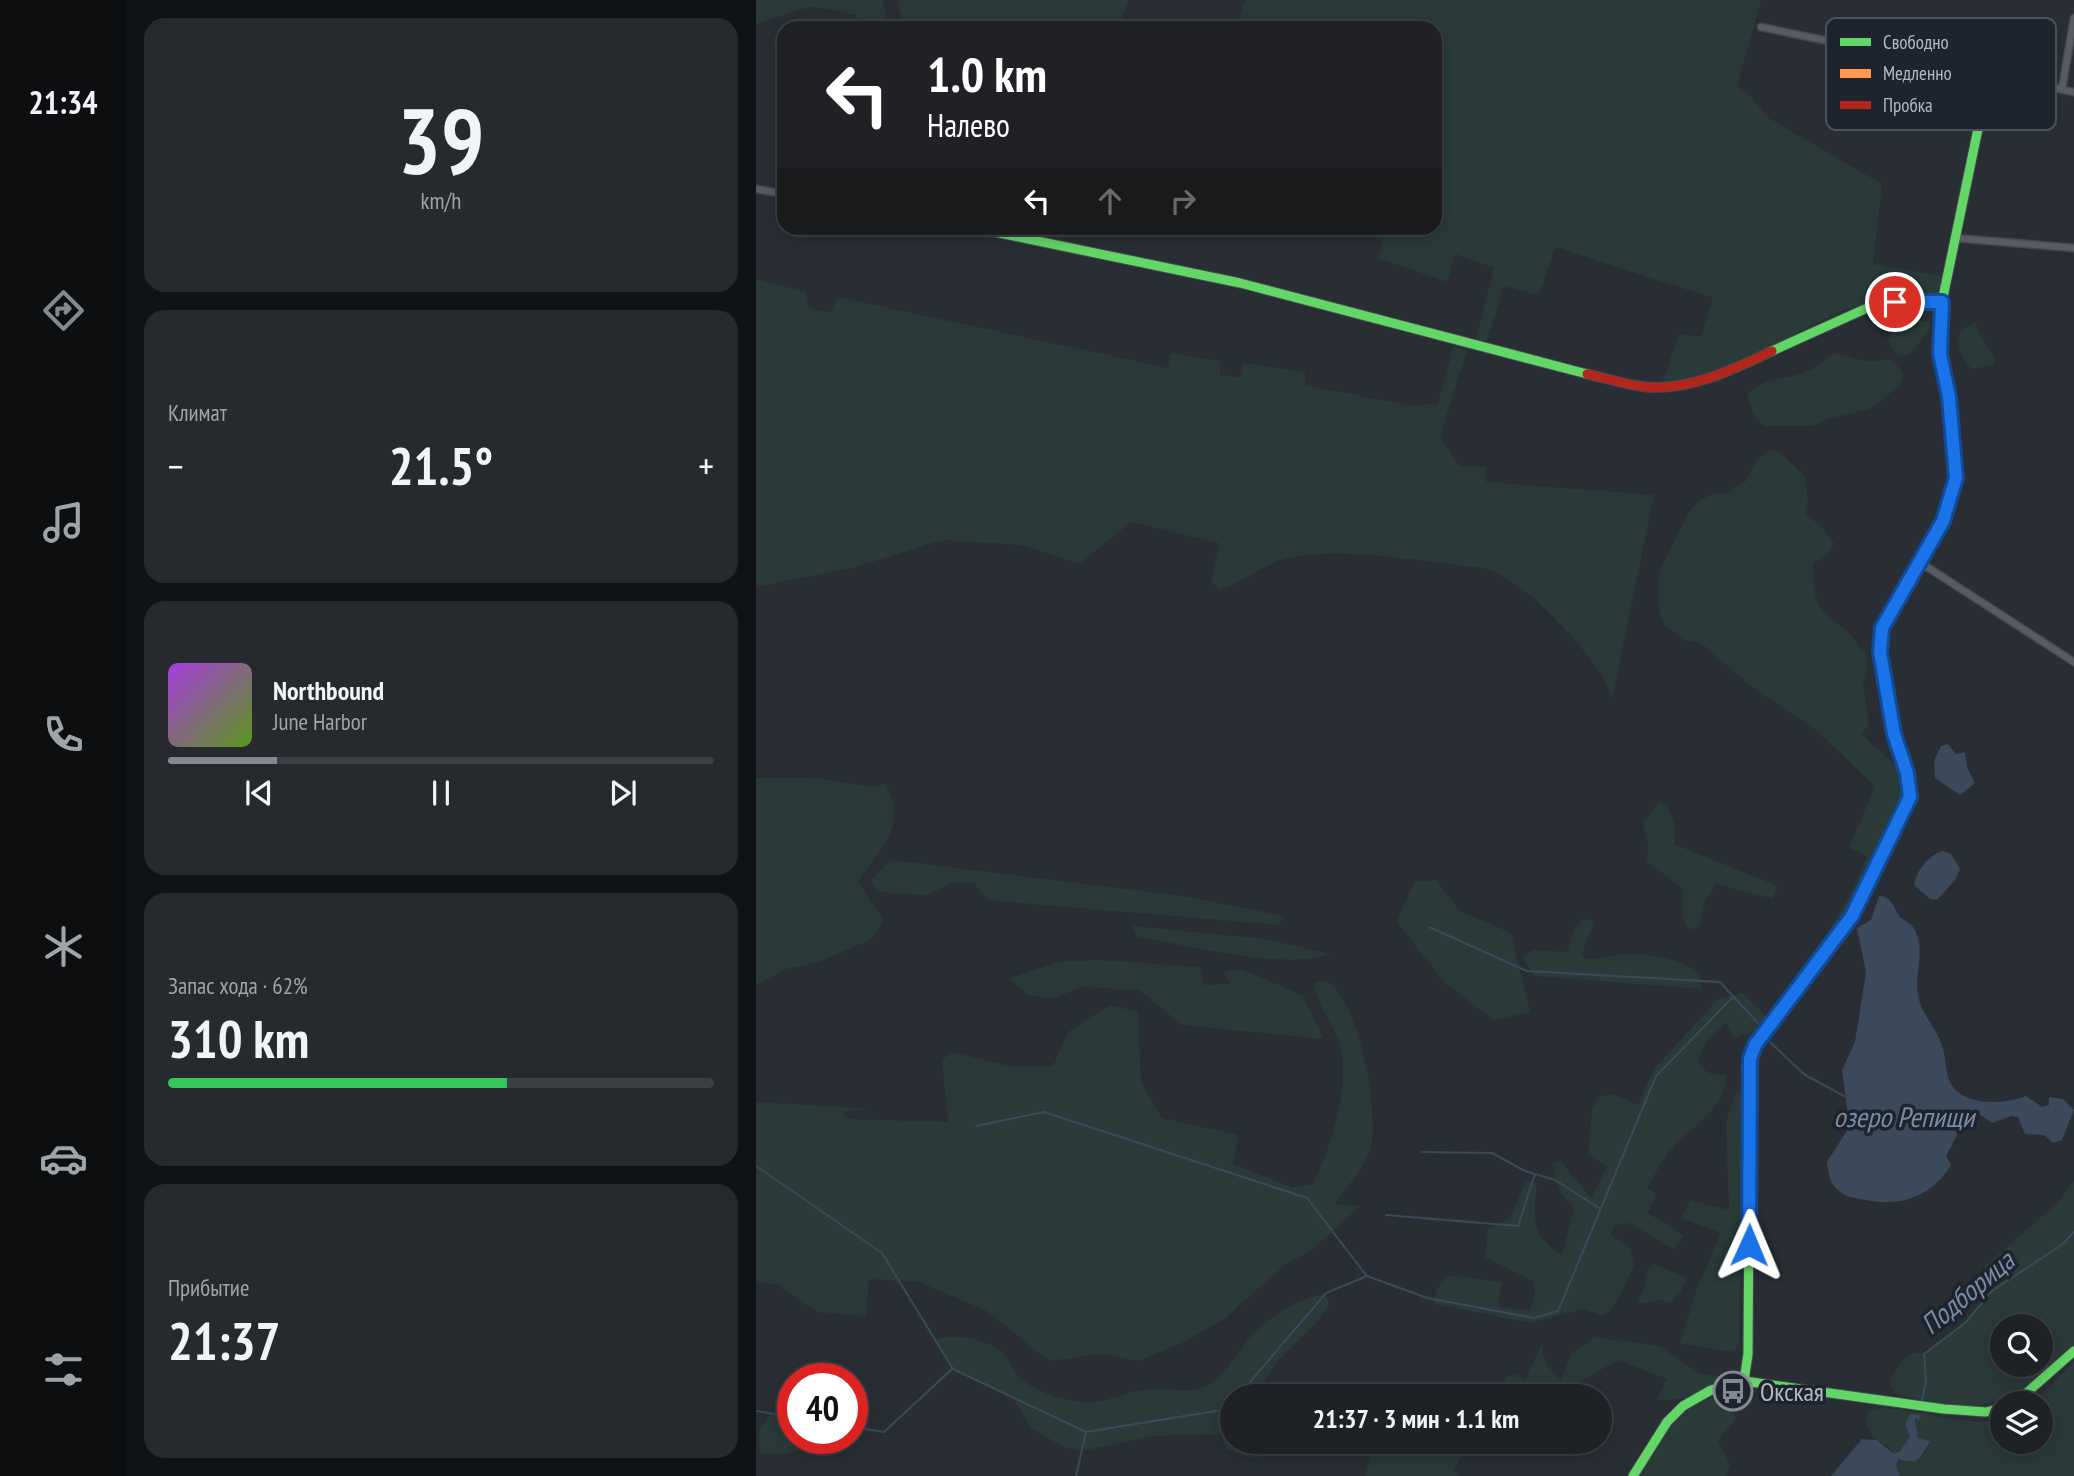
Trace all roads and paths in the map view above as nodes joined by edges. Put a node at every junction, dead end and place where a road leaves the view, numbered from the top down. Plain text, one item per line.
1 (2074, 18) edge
2 (1761, 27) dead end
3 (1826, 41) edge
4 (2056, 88) edge
5 (2062, 89) junction
6 (2074, 92) edge
7 (1978, 130) edge
8 (756, 190) edge
9 (777, 193) edge
10 (1009, 235) edge
11 (1955, 238) junction
12 (2074, 248) edge
13 (1942, 302) junction
14 (1921, 563) junction
15 (2074, 662) edge
16 (2074, 1351) edge
17 (1744, 1381) junction
18 (2029, 1391) edge
19 (1990, 1411) edge
20 (1633, 1476) edge

1 - 5 street
2 - 3 street
4 - 5 street
5 - 6 street
7 - 11 street
8 - 9 street
10 - 13 street
11 - 12 street
11 - 13 street
13 - 14 street
14 - 15 street
14 - 17 street
16 - 18 street
17 - 19 street
17 - 20 street

